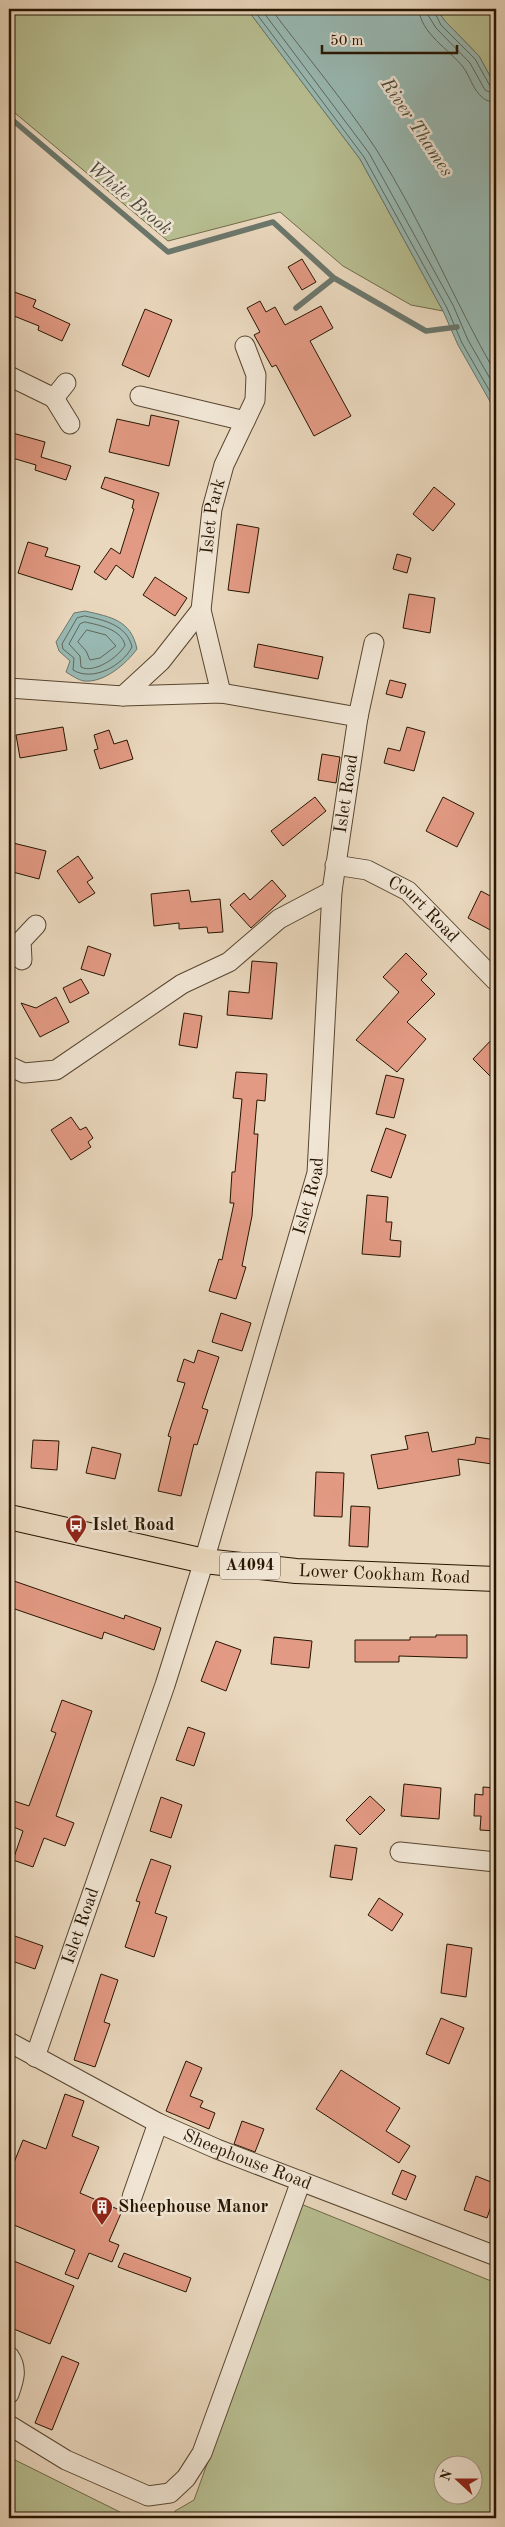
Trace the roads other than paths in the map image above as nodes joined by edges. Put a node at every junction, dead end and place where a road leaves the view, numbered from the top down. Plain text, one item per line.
1 (245, 346) dead end
2 (9, 376) edge
3 (66, 383) dead end
4 (140, 396) dead end
5 (54, 398) junction
6 (245, 422) junction
7 (70, 424) dead end
8 (201, 610) junction
9 (374, 643) dead end
10 (9, 688) edge
11 (222, 693) junction
12 (123, 696) junction
13 (358, 717) junction
14 (335, 865) junction
15 (332, 891) junction
16 (36, 925) dead end
17 (15, 939) edge
18 (22, 960) dead end
19 (496, 981) edge
20 (9, 1066) edge
21 (9, 1517) edge
22 (204, 1561) junction
23 (496, 1579) edge
24 (400, 1852) dead end
25 (496, 1862) edge
26 (9, 2042) edge
27 (35, 2057) junction
28 (158, 2123) junction
29 (301, 2181) junction
30 (132, 2197) dead end
31 (496, 2256) edge
32 (9, 2356) edge
33 (9, 2394) edge
34 (9, 2425) edge

1 - 6 street, Islet Park
2 - 5 street
3 - 5 street
4 - 6 street
5 - 7 street
6 - 8 street, Islet Park
8 - 11 street, Islet Park
8 - 12 street
9 - 13 street, Islet Road
10 - 12 street
11 - 12 street
11 - 13 street
13 - 14 street, Islet Road
14 - 15 street, Islet Road
14 - 19 street, Court Road
15 - 20 street
15 - 22 street, Islet Road
16 - 17 street
17 - 18 street
21 - 22 main road, Lower Cookham Road / A4094
22 - 23 main road, Lower Cookham Road / A4094
22 - 27 street, Islet Road
24 - 25 street
26 - 27 street, Sheephouse Road
27 - 28 street, Sheephouse Road
28 - 29 street, Sheephouse Road
28 - 30 street
29 - 31 street, Sheephouse Road
29 - 34 street
32 - 33 street

